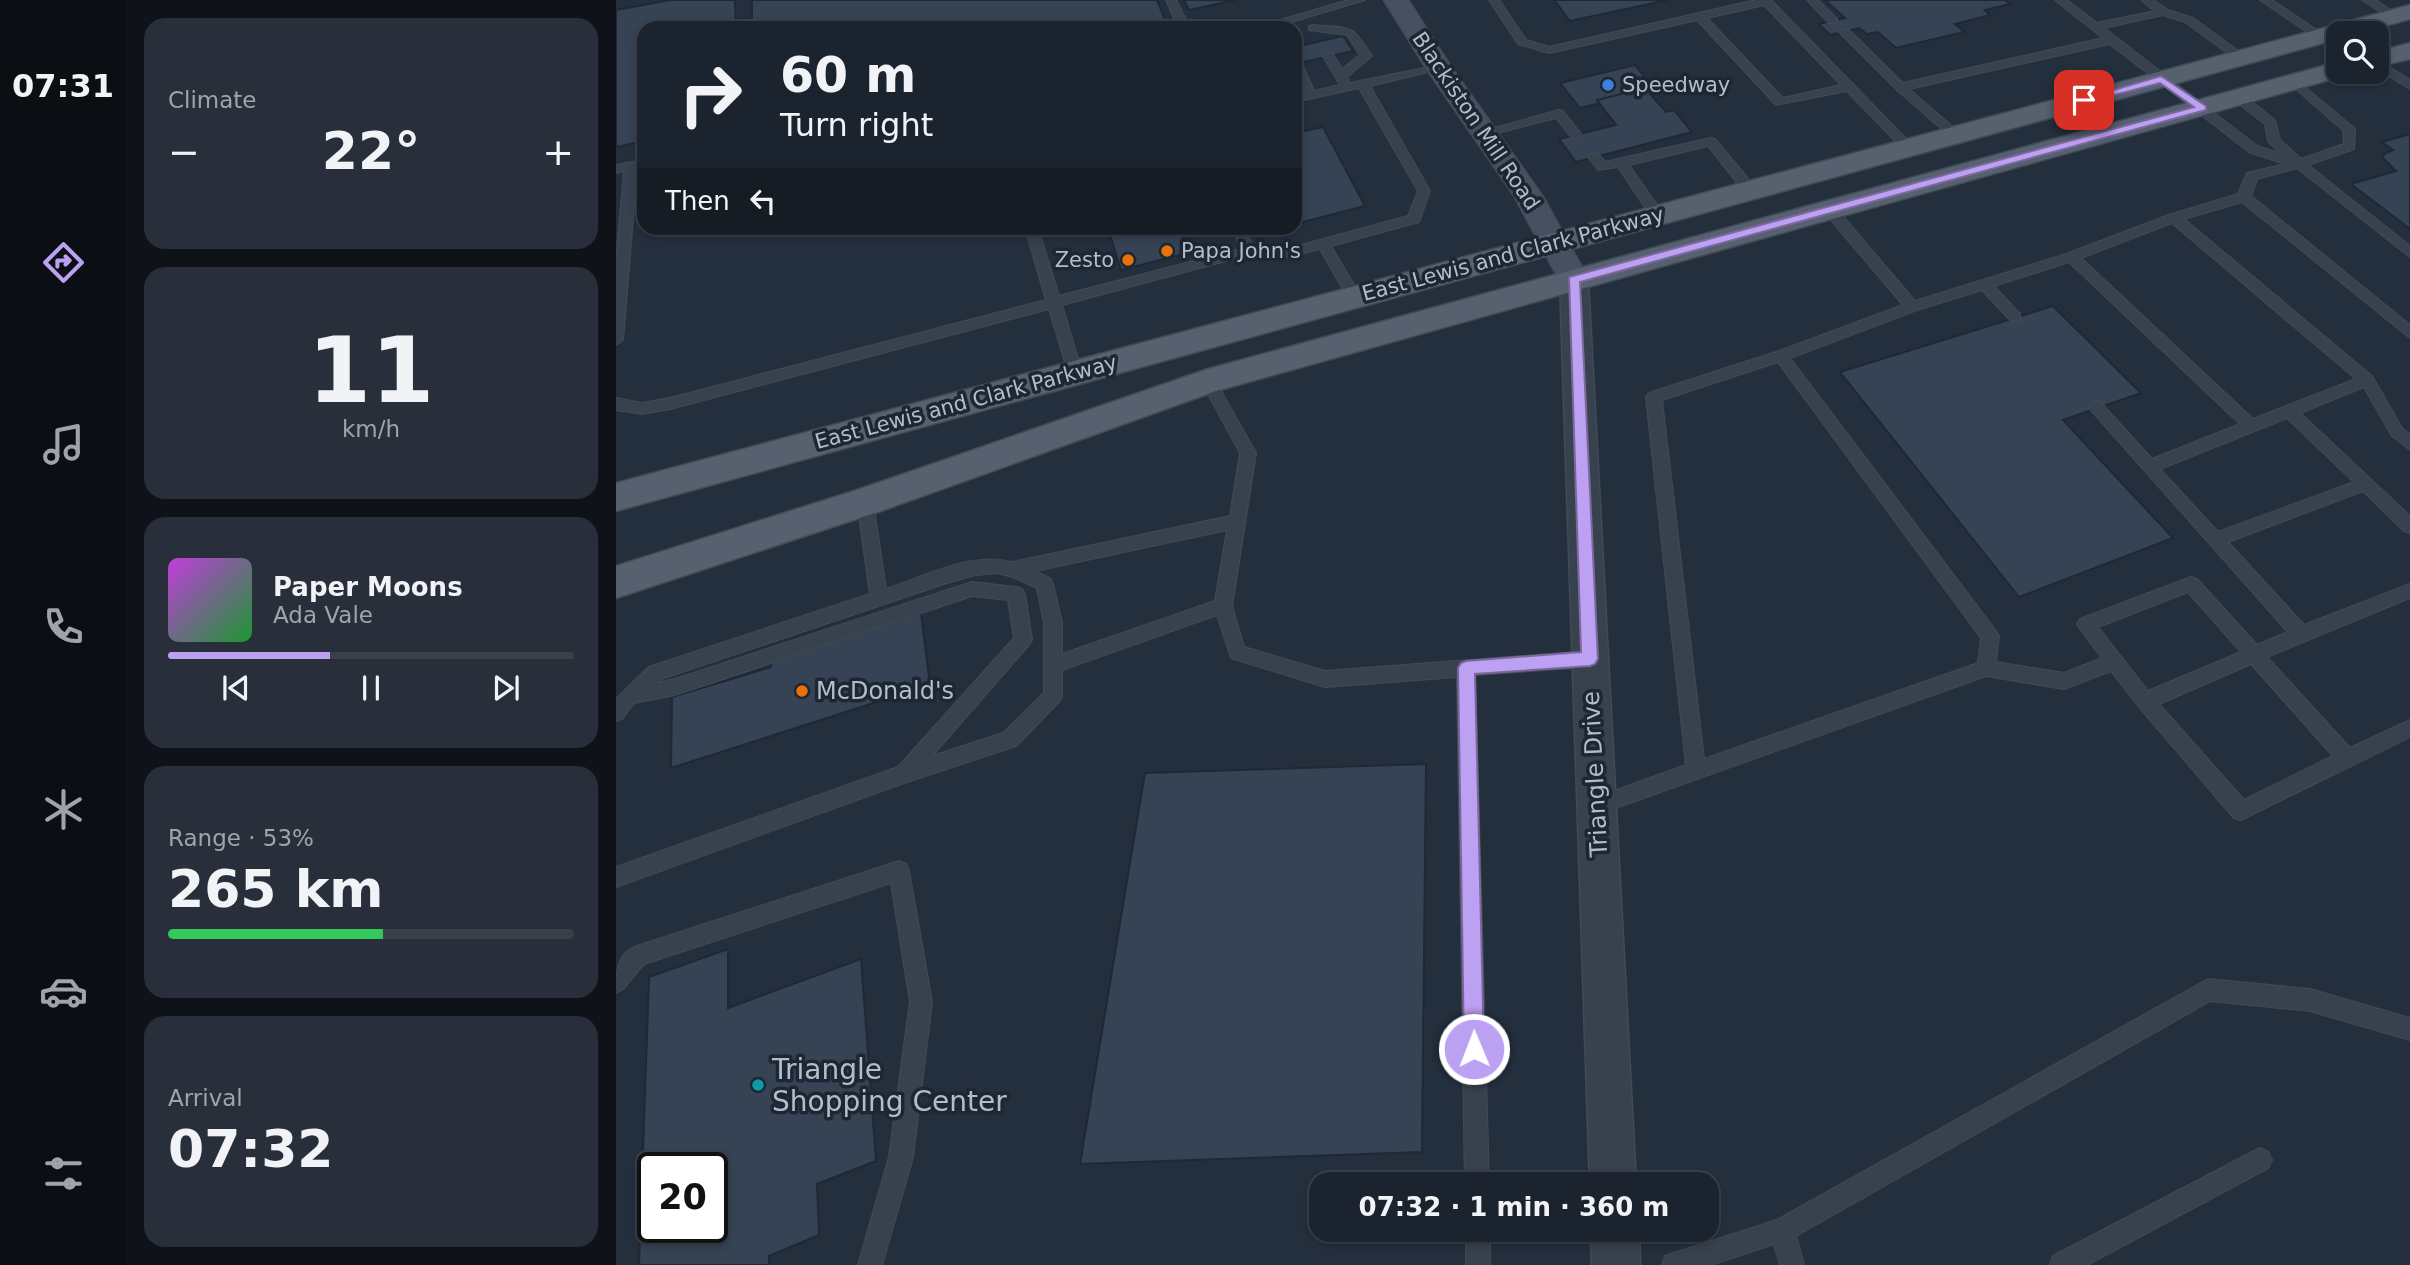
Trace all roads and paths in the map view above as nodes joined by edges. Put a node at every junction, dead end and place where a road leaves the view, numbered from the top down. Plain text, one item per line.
1 (1171, 0) edge
2 (1360, 0) edge
3 (1396, 0) edge
4 (1493, 0) edge
5 (1765, 0) edge
6 (1812, 0) edge
7 (2060, 0) edge
8 (2146, 0) edge
9 (2265, 0) edge
10 (2367, 0) edge
11 (1328, 4) edge
12 (2164, 12) junction
13 (2402, 14) edge
14 (1306, 16) junction
15 (1699, 16) junction
16 (1181, 21) edge
17 (1290, 21) edge
18 (1833, 21) dead end
19 (2095, 27) junction
20 (1313, 28) junction
21 (1844, 31) dead end
22 (2320, 36) junction
23 (2111, 40) junction
24 (1320, 41) dead end
25 (2410, 51) edge
26 (1329, 57) dead end
27 (2389, 57) edge
28 (2241, 58) junction
29 (1439, 68) junction
30 (2389, 70) edge
31 (2326, 73) edge
32 (1340, 75) junction
33 (1302, 77) edge
34 (2161, 79) junction
35 (2294, 82) junction
36 (1363, 84) junction
37 (2410, 85) edge
38 (1849, 87) junction
39 (1900, 87) junction
40 (1347, 88) junction
41 (1310, 95) junction
42 (1302, 97) edge
43 (2239, 98) junction
44 (2202, 108) junction
45 (1486, 132) junction
46 (1955, 134) junction
47 (1576, 135) dead end
48 (1908, 147) junction
49 (1594, 157) dead end
50 (1621, 163) junction
51 (2299, 164) junction
52 (637, 165) edge
53 (616, 169) edge
54 (637, 173) edge
55 (1750, 190) junction
56 (2244, 197) junction
57 (1830, 210) junction
58 (1657, 215) junction
59 (2174, 218) junction
60 (1033, 235) edge
61 (1241, 235) edge
62 (1558, 242) junction
63 (1323, 243) junction
64 (1248, 251) junction
65 (2410, 253) edge
66 (2071, 257) junction
67 (1574, 280) junction
68 (1984, 284) junction
69 (1354, 297) junction
70 (1054, 303) junction
71 (1912, 307) junction
72 (2015, 317) dead end
73 (2410, 333) edge
74 (616, 340) edge
75 (1781, 356) junction
76 (1075, 372) junction
77 (2367, 380) junction
78 (1208, 382) junction
79 (616, 404) edge
80 (2097, 408) dead end
81 (2290, 412) junction
82 (2251, 426) junction
83 (2403, 429) edge
84 (2410, 444) edge
85 (2149, 467) junction
86 (2366, 484) junction
87 (616, 497) edge
88 (865, 502) junction
89 (1237, 521) junction
90 (2410, 526) edge
91 (2215, 540) junction
92 (1015, 568) junction
93 (616, 582) edge
94 (2410, 591) edge
95 (879, 598) junction
96 (1223, 606) junction
97 (2301, 634) junction
98 (2253, 652) junction
99 (1590, 659) junction
100 (2115, 661) junction
101 (1053, 664) junction
102 (1466, 668) junction
103 (1986, 668) junction
104 (629, 696) junction
105 (2145, 701) junction
106 (616, 713) edge
107 (2410, 728) edge
108 (2348, 759) junction
109 (1696, 770) junction
110 (904, 774) junction
111 (1596, 806) junction
112 (616, 877) edge
113 (616, 982) edge
114 (2410, 1029) edge
115 (2260, 1160) dead end
116 (1477, 1172) edge
117 (1612, 1172) edge
118 (1782, 1230) junction
119 (1478, 1242) edge
120 (1615, 1242) edge
121 (870, 1265) edge
122 (1478, 1265) edge
123 (1616, 1265) edge
124 (1674, 1265) edge
125 (1792, 1265) edge
126 (2062, 1265) edge

1 - 16 lane
2 - 11 lane
3 - 29 main road, Blackiston Mill Road
4 - 15 lane
5 - 15 lane
5 - 38 lane
6 - 18 lane
7 - 19 lane
8 - 12 lane
9 - 22 lane
10 - 13 lane
11 - 14 lane
12 - 19 lane
12 - 28 lane
13 - 22 main road, East Lewis and Clark Parkway
14 - 17 lane
14 - 20 lane
15 - 38 lane
19 - 23 lane
20 - 24 lane
20 - 32 lane
21 - 39 lane
22 - 28 main road, East Lewis and Clark Parkway
23 - 34 lane
23 - 39 lane
25 - 27 main road
26 - 32 lane
28 - 34 main road, East Lewis and Clark Parkway
29 - 36 lane
29 - 45 main road, Blackiston Mill Road
30 - 37 lane
31 - 35 main road, East Lewis and Clark Parkway
32 - 40 lane
33 - 41 lane
34 - 44 lane
34 - 46 main road, East Lewis and Clark Parkway
35 - 43 main road, East Lewis and Clark Parkway
35 - 51 lane
36 - 40 lane
36 - 63 lane
38 - 48 lane
39 - 46 lane
40 - 41 lane
41 - 42 lane
43 - 44 main road, East Lewis and Clark Parkway
43 - 51 lane
44 - 51 lane
44 - 57 main road, East Lewis and Clark Parkway
45 - 47 lane
45 - 62 main road, Blackiston Mill Road
46 - 48 main road, East Lewis and Clark Parkway
48 - 55 main road, East Lewis and Clark Parkway
49 - 50 lane
50 - 55 lane
50 - 58 lane
51 - 56 lane
51 - 65 lane
52 - 53 lane
54 - 74 lane
55 - 58 main road, East Lewis and Clark Parkway
56 - 59 lane
56 - 73 lane
57 - 67 main road, East Lewis and Clark Parkway
57 - 71 lane
58 - 62 main road, East Lewis and Clark Parkway
59 - 66 lane
59 - 77 lane
60 - 70 lane
61 - 64 lane
62 - 67 main road, Blackiston Mill Road
62 - 69 main road, East Lewis and Clark Parkway
63 - 64 lane
63 - 69 lane
64 - 70 lane
66 - 68 lane
66 - 82 lane
67 - 78 main road, East Lewis and Clark Parkway
67 - 99 street, Triangle Drive
68 - 71 lane
68 - 72 lane
69 - 76 main road, East Lewis and Clark Parkway
70 - 76 lane
70 - 79 lane
71 - 75 lane
75 - 103 lane
75 - 109 lane
76 - 87 main road, East Lewis and Clark Parkway
77 - 81 lane
77 - 83 lane
78 - 88 main road, East Lewis and Clark Parkway
78 - 89 lane
80 - 85 lane
81 - 82 lane
81 - 86 lane
82 - 85 lane
83 - 84 lane
85 - 91 lane
86 - 90 lane
86 - 91 lane
88 - 93 main road, East Lewis and Clark Parkway
88 - 95 lane
89 - 92 lane
89 - 96 lane
91 - 97 lane
92 - 95 lane
92 - 101 lane
94 - 97 lane
95 - 104 lane
96 - 101 lane
96 - 102 lane
97 - 98 lane
98 - 100 lane
98 - 105 lane
98 - 108 lane
99 - 102 lane
99 - 111 street, Triangle Drive
100 - 103 lane
100 - 105 lane
101 - 110 lane
102 - 116 lane
103 - 109 lane
104 - 106 lane
104 - 110 lane
105 - 108 lane
107 - 108 lane
109 - 111 lane
110 - 112 lane
111 - 117 street, Triangle Drive
113 - 121 lane
114 - 118 lane
115 - 126 lane
118 - 124 lane
118 - 125 lane
119 - 122 lane
120 - 123 street

